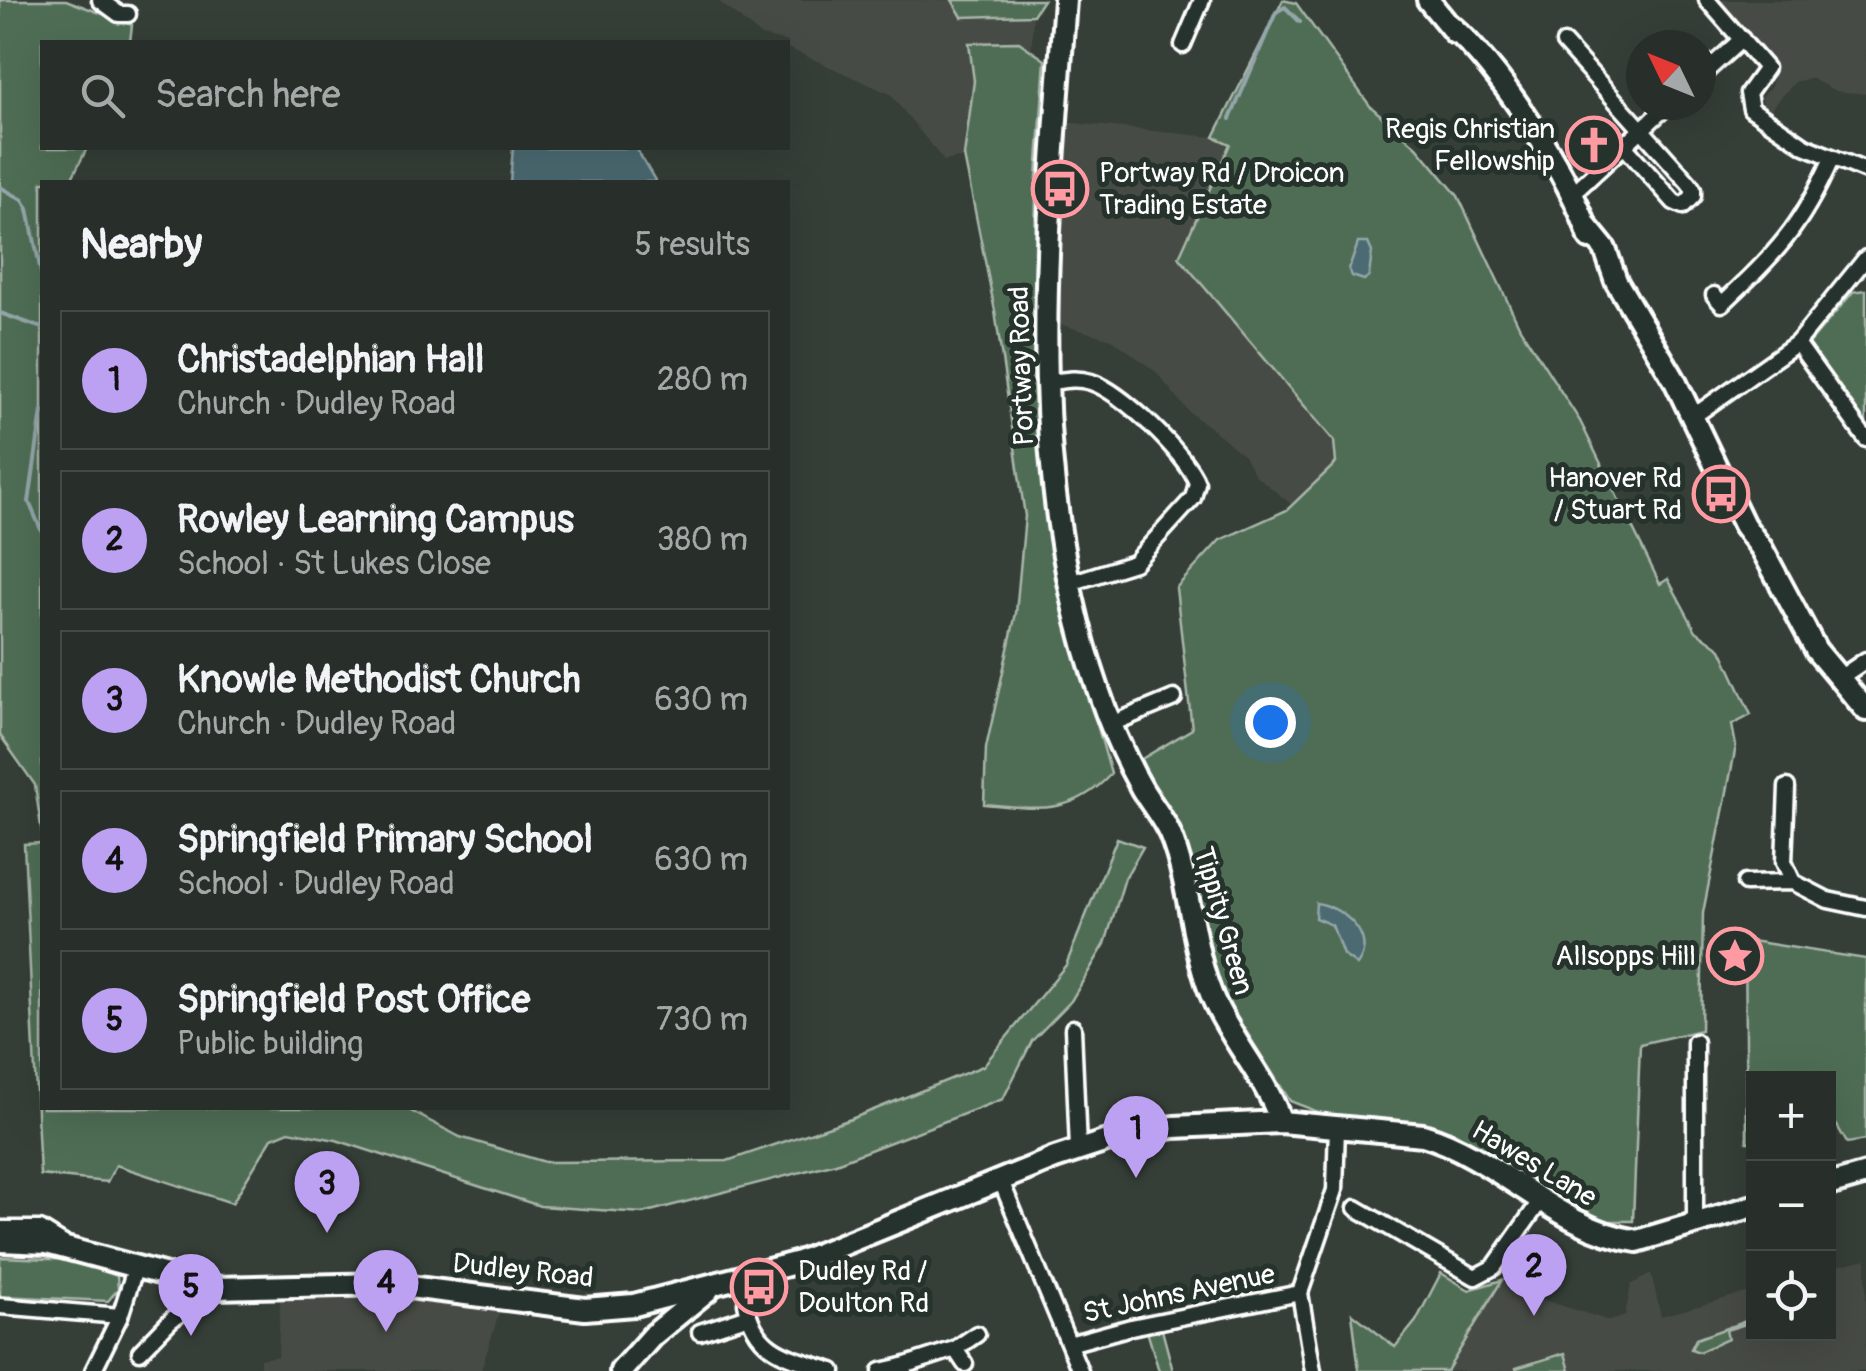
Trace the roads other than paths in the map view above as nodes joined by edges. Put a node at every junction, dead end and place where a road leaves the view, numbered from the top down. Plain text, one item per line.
1 (100, 0) edge
2 (1065, 0) edge
3 (1202, 0) edge
4 (1428, 0) edge
5 (1706, 0) edge
6 (128, 14) dead end
7 (1742, 39) junction
8 (1564, 43) dead end
9 (1182, 45) dead end
10 (1716, 62) edge
11 (1651, 120) edge
12 (1642, 128) junction
13 (1625, 147) junction
14 (1831, 160) junction
15 (1866, 171) edge
16 (1570, 196) junction
17 (1866, 258) edge
18 (1860, 281) edge
19 (1714, 295) dead end
20 (1797, 343) junction
21 (1045, 383) junction
22 (1690, 418) junction
23 (1866, 439) edge
24 (1070, 583) junction
25 (1866, 660) edge
26 (1842, 677) junction
27 (1174, 698) dead end
28 (1866, 710) edge
29 (1112, 724) junction
30 (1786, 787) dead end
31 (1142, 788) joint
32 (1794, 882) junction
33 (1745, 883) dead end
34 (1866, 908) edge
35 (1073, 1028) dead end
36 (1689, 1051) dead end
37 (1281, 1122) junction
38 (1338, 1126) junction
39 (1078, 1149) junction
40 (1866, 1174) edge
41 (1001, 1182) junction
42 (1836, 1183) edge
43 (1542, 1200) junction
44 (1356, 1208) dead end
45 (1746, 1208) edge
46 (1695, 1224) junction
47 (0, 1229) edge
48 (0, 1242) edge
49 (70, 1248) junction
50 (135, 1270) junction
51 (714, 1286) junction
52 (215, 1288) junction
53 (1300, 1294) junction
54 (0, 1306) edge
55 (120, 1316) junction
56 (700, 1332) dead end
57 (977, 1334) dead end
58 (1069, 1344) junction
59 (955, 1349) junction
60 (140, 1352) dead end
61 (966, 1364) dead end
62 (903, 1369) edge
63 (93, 1371) edge
64 (620, 1371) edge
65 (833, 1371) edge
66 (881, 1371) edge
67 (1080, 1371) edge
68 (1313, 1371) edge

1 - 6 street
2 - 21 street, Portway Road
3 - 9 street
4 - 16 street
5 - 7 street
7 - 10 street
7 - 14 street
8 - 12 street
11 - 12 street
12 - 13 street
12 - 13 street
13 - 16 street
14 - 15 street
14 - 19 street
16 - 22 street
17 - 18 street
18 - 20 street
20 - 22 street
20 - 23 street
21 - 24 street, Portway Road
21 - 24 street
22 - 26 street
24 - 29 street, Portway Road
25 - 26 street
26 - 28 street
27 - 29 street
29 - 31 street, Portway Road
30 - 32 street
31 - 37 street, Tippity Green
32 - 33 street
32 - 34 street
35 - 39 street
36 - 46 street
37 - 38 street, Hawes Lane
37 - 39 street, Dudley Road
38 - 43 street, Hawes Lane
38 - 53 street
39 - 41 street, Dudley Road
40 - 42 street
41 - 51 street, Dudley Road
41 - 58 street
43 - 44 street
43 - 46 street, Hawes Lane
45 - 46 street, Hawes Lane
47 - 49 street
48 - 49 street, Dudley Road
49 - 50 street, Dudley Road
50 - 52 street, Dudley Road
50 - 55 street
51 - 52 street, Dudley Road
51 - 64 street
52 - 60 street
53 - 58 street, St Johns Avenue
53 - 68 street
54 - 55 street
55 - 63 street
56 - 65 street
57 - 59 street
58 - 67 street
59 - 61 street
59 - 62 street
62 - 66 street

